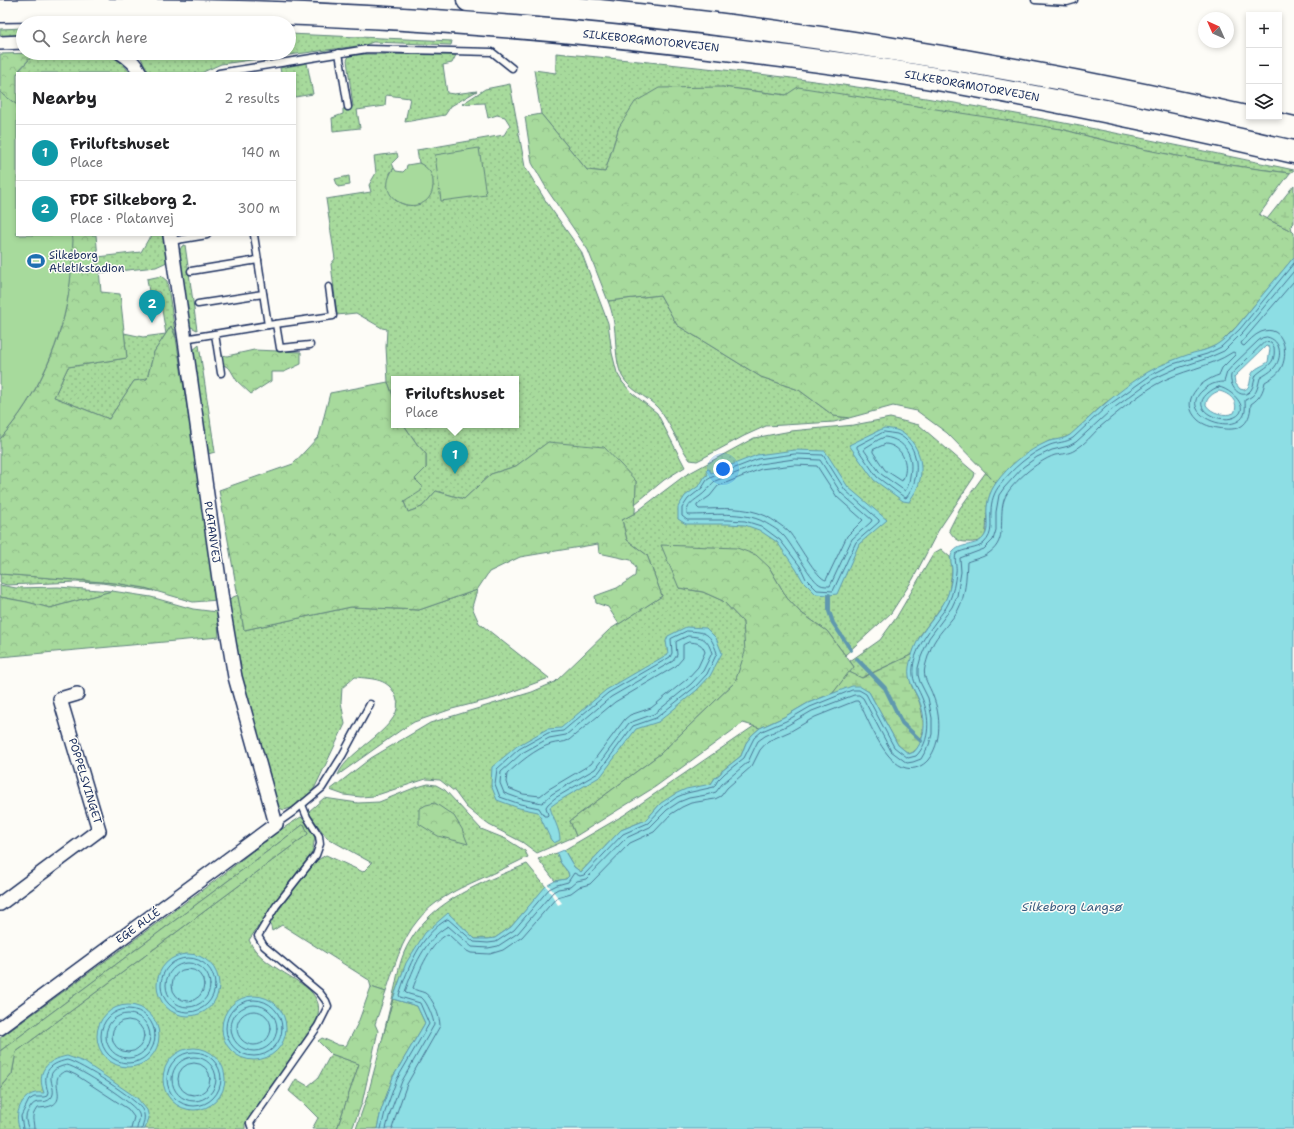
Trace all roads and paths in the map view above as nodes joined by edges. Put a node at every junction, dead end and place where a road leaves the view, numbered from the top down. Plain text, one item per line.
1 (468, 0) edge
2 (1035, 0) edge
3 (1074, 0) edge
4 (0, 11) edge
5 (16, 42) edge
6 (0, 43) edge
7 (339, 53) junction
8 (131, 60) edge
9 (512, 68) dead end
10 (140, 72) edge
11 (225, 72) edge
12 (348, 107) dead end
13 (1294, 128) edge
14 (1294, 152) edge
15 (195, 236) edge
16 (254, 236) edge
17 (170, 238) edge
18 (258, 260) junction
19 (191, 270) dead end
20 (329, 287) dead end
21 (263, 294) junction
22 (198, 304) dead end
23 (276, 324) junction
24 (268, 325) junction
25 (215, 334) junction
26 (184, 339) junction
27 (310, 345) dead end
28 (221, 373) dead end
29 (77, 694) dead end
30 (370, 704) dead end
31 (302, 805) junction
32 (276, 824) junction
33 (0, 904) edge
34 (0, 1028) edge
35 (252, 1129) edge

1 - 13 highway
2 - 3 lane
4 - 14 highway, SILKEBORGMOTORVEJEN
5 - 6 street
7 - 9 lane
7 - 11 lane
7 - 12 lane
8 - 10 street
15 - 17 lane
16 - 18 lane
17 - 26 street, PLATANVEJ
18 - 19 lane
18 - 21 lane
20 - 23 lane
21 - 22 lane
21 - 24 lane
23 - 24 lane
23 - 27 lane
24 - 25 lane
25 - 26 lane
25 - 28 lane
26 - 32 street, PLATANVEJ
29 - 33 street, POPPELSVINGET
30 - 31 lane
31 - 32 lane
31 - 35 lane
32 - 34 street, EGE ALLÉ

